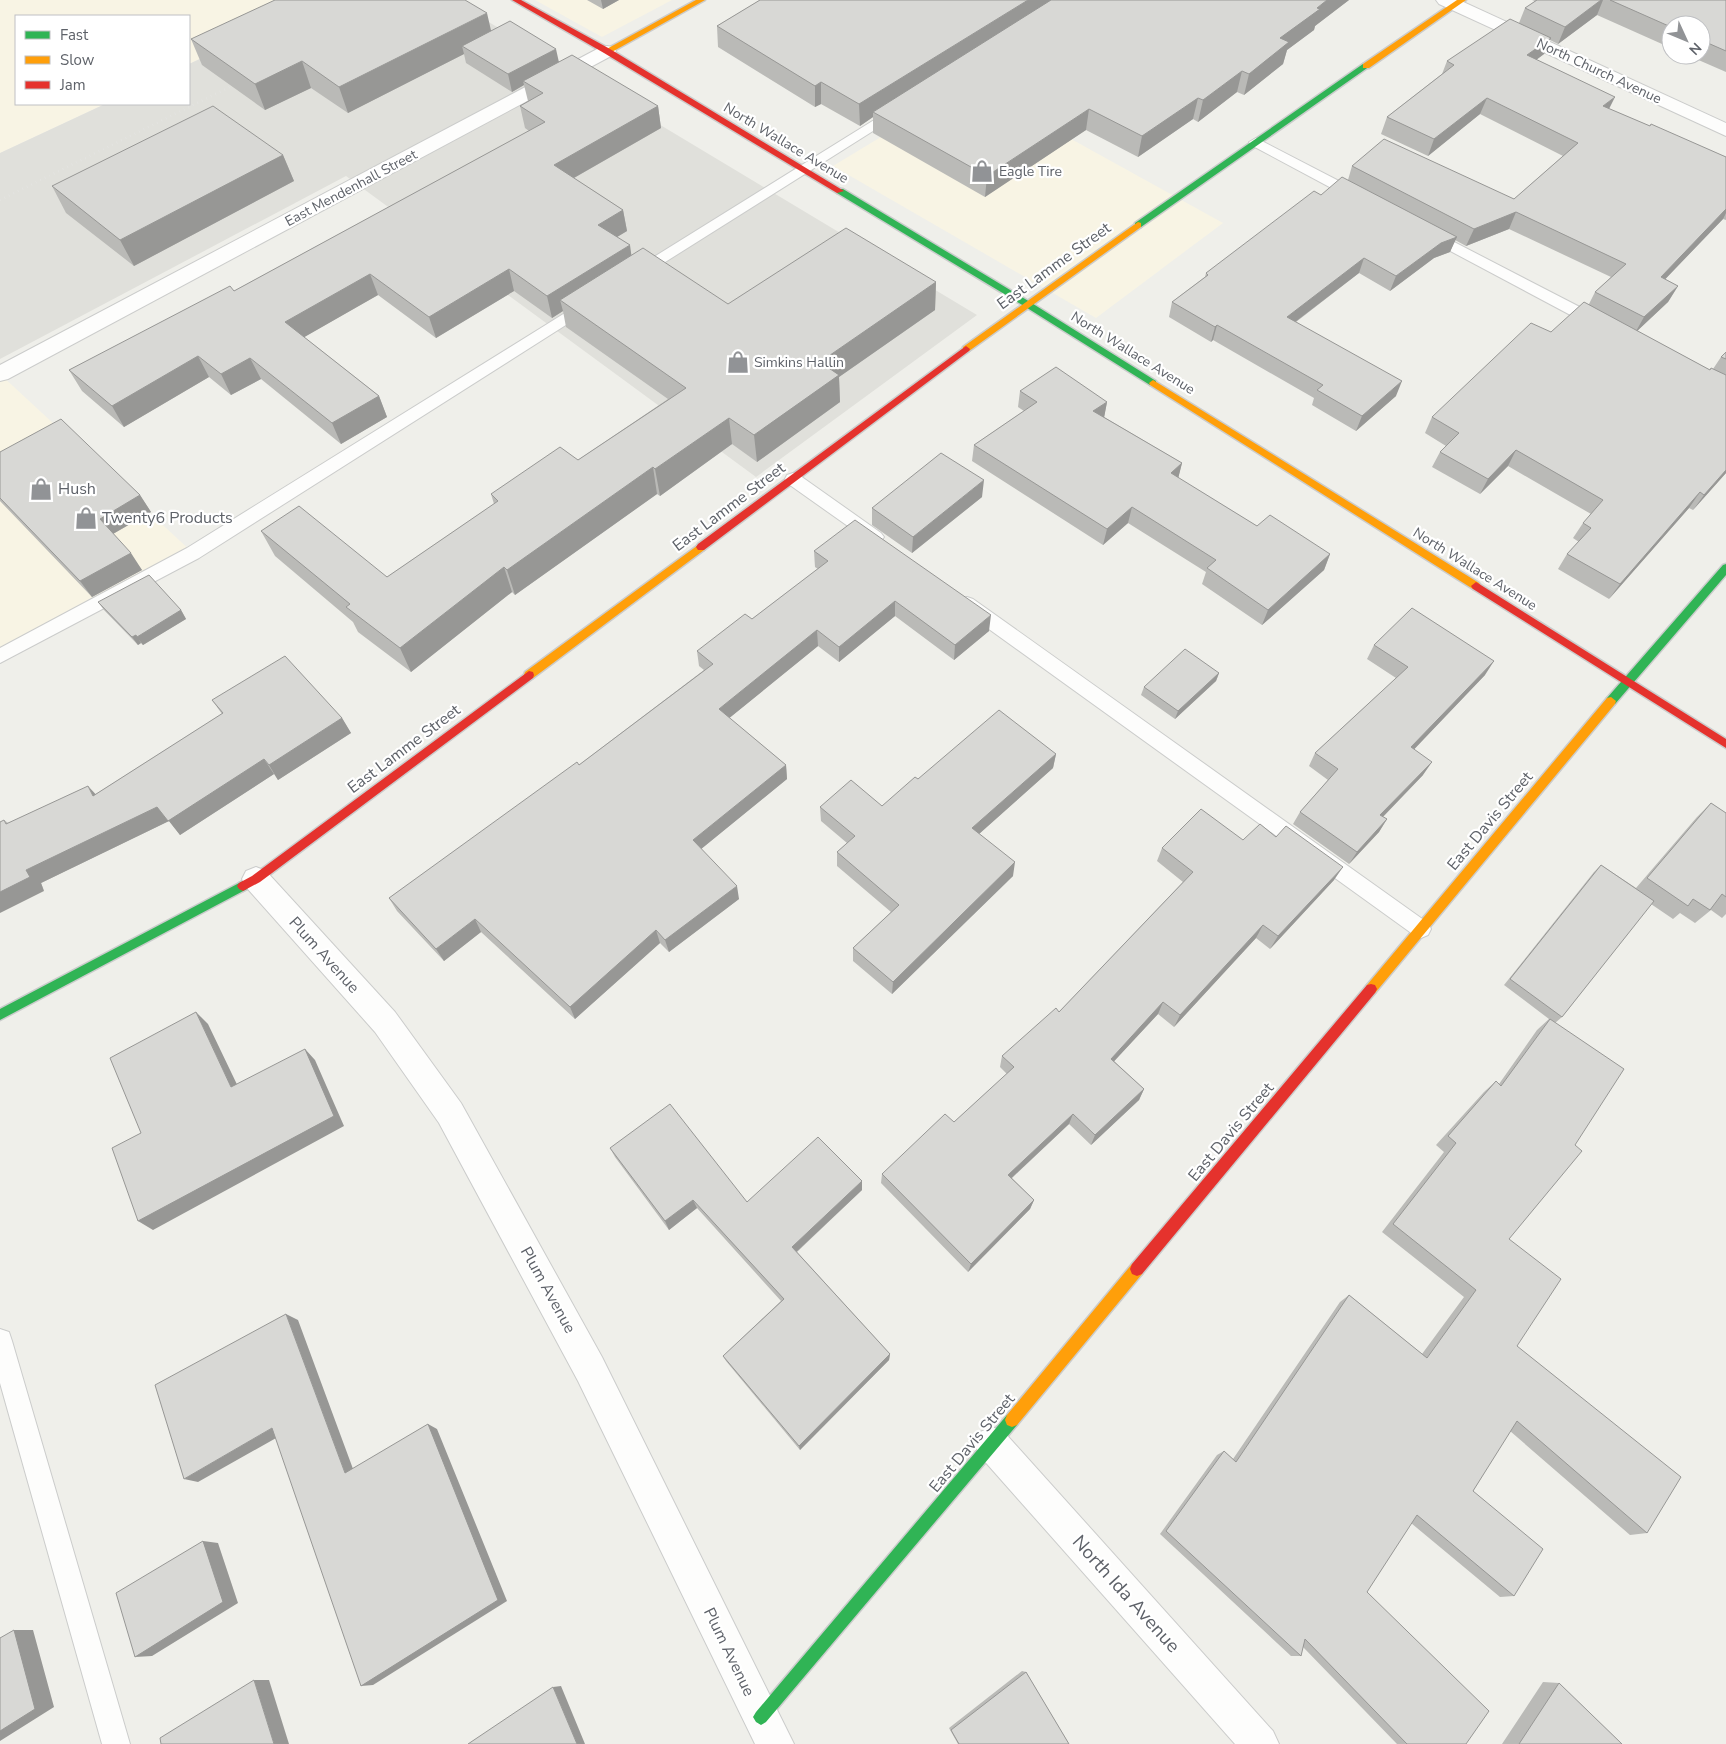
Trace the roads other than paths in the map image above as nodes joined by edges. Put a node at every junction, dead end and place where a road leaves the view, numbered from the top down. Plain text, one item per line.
1 (516, 0) edge
2 (702, 0) edge
3 (1455, 2) edge
4 (607, 51) junction
5 (912, 101) edge
6 (1726, 130) edge
7 (1256, 142) junction
8 (802, 170) junction
9 (1369, 202) edge
10 (1413, 225) edge
11 (622, 283) edge
12 (597, 299) edge
13 (1028, 304) junction
14 (1613, 330) edge
15 (0, 374) edge
16 (793, 479) junction
17 (890, 548) edge
18 (1726, 568) edge
19 (954, 594) edge
20 (0, 656) edge
21 (1627, 682) junction
22 (1726, 744) edge
23 (256, 879) junction
24 (1421, 929) junction
25 (0, 1014) edge
26 (0, 1341) edge
27 (992, 1444) junction
28 (768, 1730) edge
29 (116, 1744) edge
30 (1260, 1744) edge

1 - 4 street, North Wallace Avenue
2 - 4 street, East Mendenhall Street
3 - 6 street, North Church Avenue
3 - 7 street, East Lamme Street
4 - 8 street, North Wallace Avenue
4 - 15 street, East Mendenhall Street
5 - 8 lane
7 - 9 lane
7 - 13 street, East Lamme Street
8 - 11 lane
8 - 13 street, North Wallace Avenue
10 - 14 lane
12 - 20 lane
13 - 16 street, East Lamme Street
13 - 21 street, North Wallace Avenue
16 - 17 lane
16 - 23 street, East Lamme Street
18 - 21 street, East Davis Street
19 - 24 lane
21 - 22 street, North Wallace Avenue
21 - 24 street, East Davis Street
23 - 25 street, East Lamme Street
23 - 28 street, Plum Avenue
24 - 27 street, East Davis Street
26 - 29 lane
27 - 28 street, East Davis Street
27 - 30 street, North Ida Avenue

